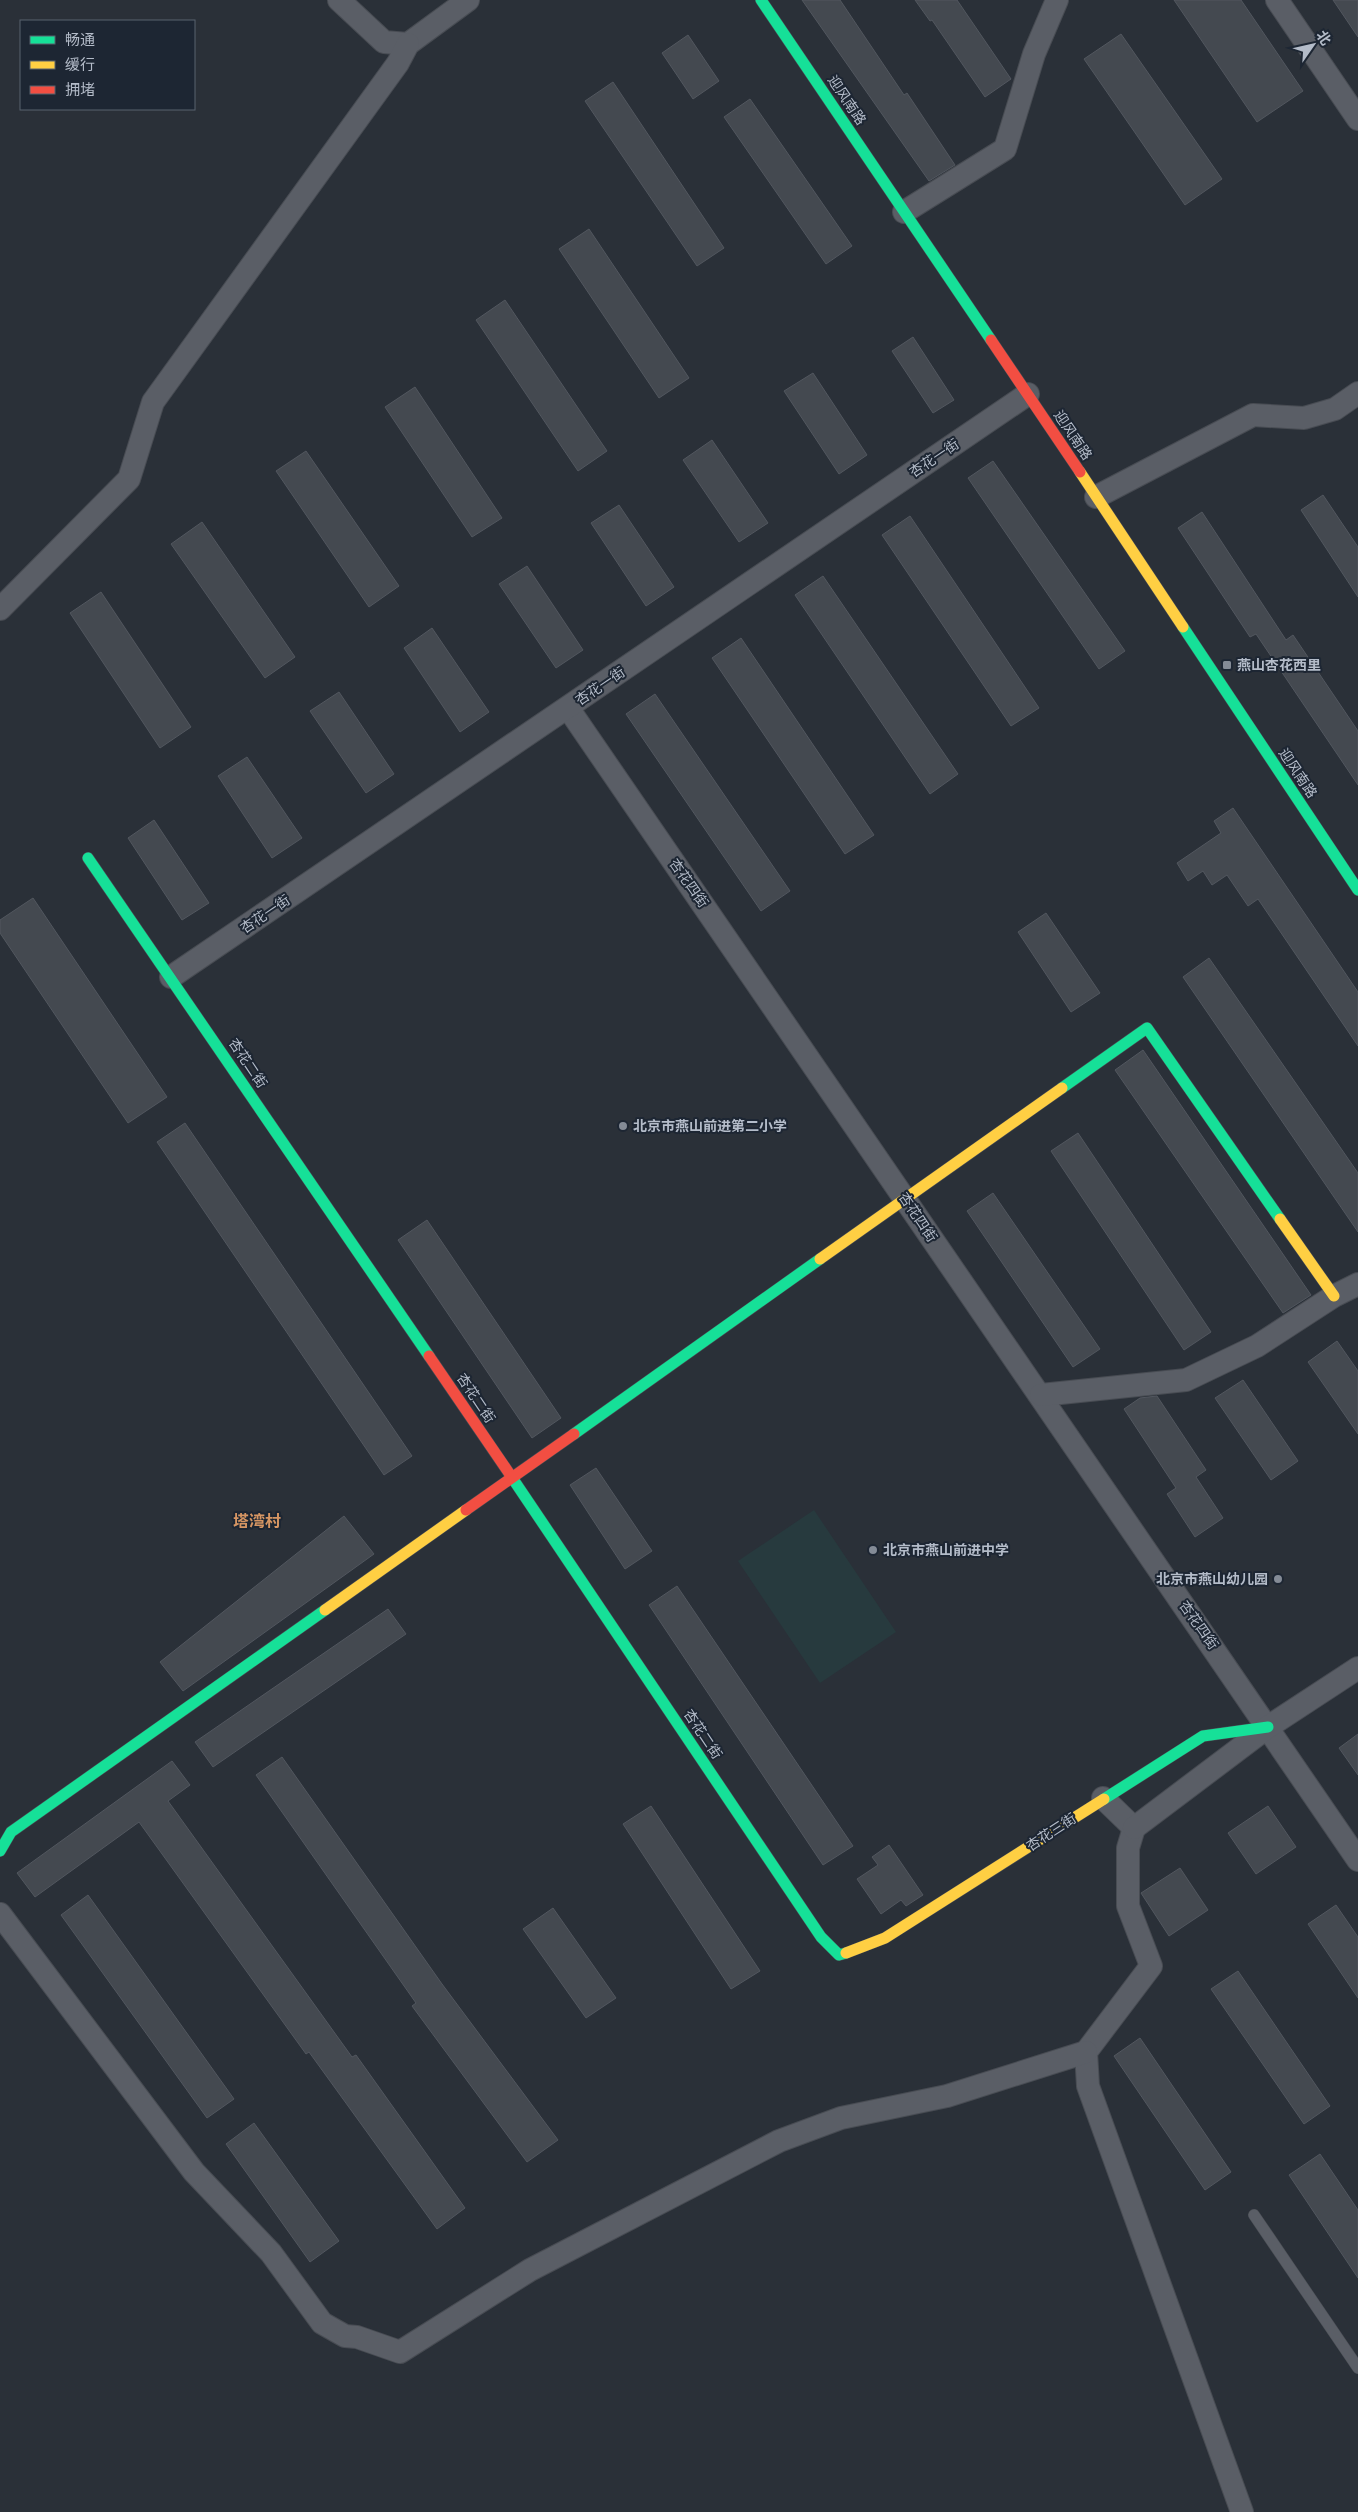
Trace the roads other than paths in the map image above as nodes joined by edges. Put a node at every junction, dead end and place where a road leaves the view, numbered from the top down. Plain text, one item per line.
1 (339, 0) edge
2 (468, 0) edge
3 (761, 0) edge
4 (1057, 0) edge
5 (1277, 0) edge
6 (408, 44) junction
7 (1351, 92) edge
8 (1358, 119) edge
9 (904, 212) junction
10 (1028, 394) junction
11 (1358, 394) edge
12 (1096, 497) junction
13 (0, 609) edge
14 (568, 708) junction
15 (88, 858) dead end
16 (1358, 890) edge
17 (171, 977) junction
18 (906, 1199) junction
19 (1358, 1284) edge
20 (1334, 1296) junction
21 (1041, 1395) junction
22 (512, 1477) junction
23 (1358, 1668) edge
24 (1268, 1727) junction
25 (1103, 1798) junction
26 (1134, 1828) junction
27 (0, 1852) edge
28 (1358, 1860) edge
29 (0, 1914) edge
30 (838, 1954) joint
31 (1086, 2052) junction
32 (1254, 2215) dead end
33 (1358, 2368) edge
34 (1242, 2512) edge

1 - 6 street
2 - 6 street
3 - 9 street, 迎风南路
4 - 9 street
5 - 7 street
6 - 13 street
7 - 8 street
9 - 10 street, 迎风南路
10 - 12 street, 迎风南路
10 - 14 street, 杏花一街
11 - 12 street
12 - 16 street, 迎风南路
14 - 17 street, 杏花一街
14 - 18 street, 杏花四街
15 - 17 street, 杏花二街
17 - 22 street, 杏花二街
18 - 20 street
18 - 21 street, 杏花四街
18 - 22 street
19 - 20 street
20 - 21 street
21 - 24 street, 杏花四街
22 - 27 street
22 - 30 street, 杏花二街
23 - 24 street, 杏花三街
24 - 25 street, 杏花三街
24 - 26 street, 杏花三街
24 - 28 street, 杏花四街
25 - 26 street
25 - 30 street, 杏花三街
26 - 31 street
29 - 31 street
31 - 34 street
32 - 33 lane

